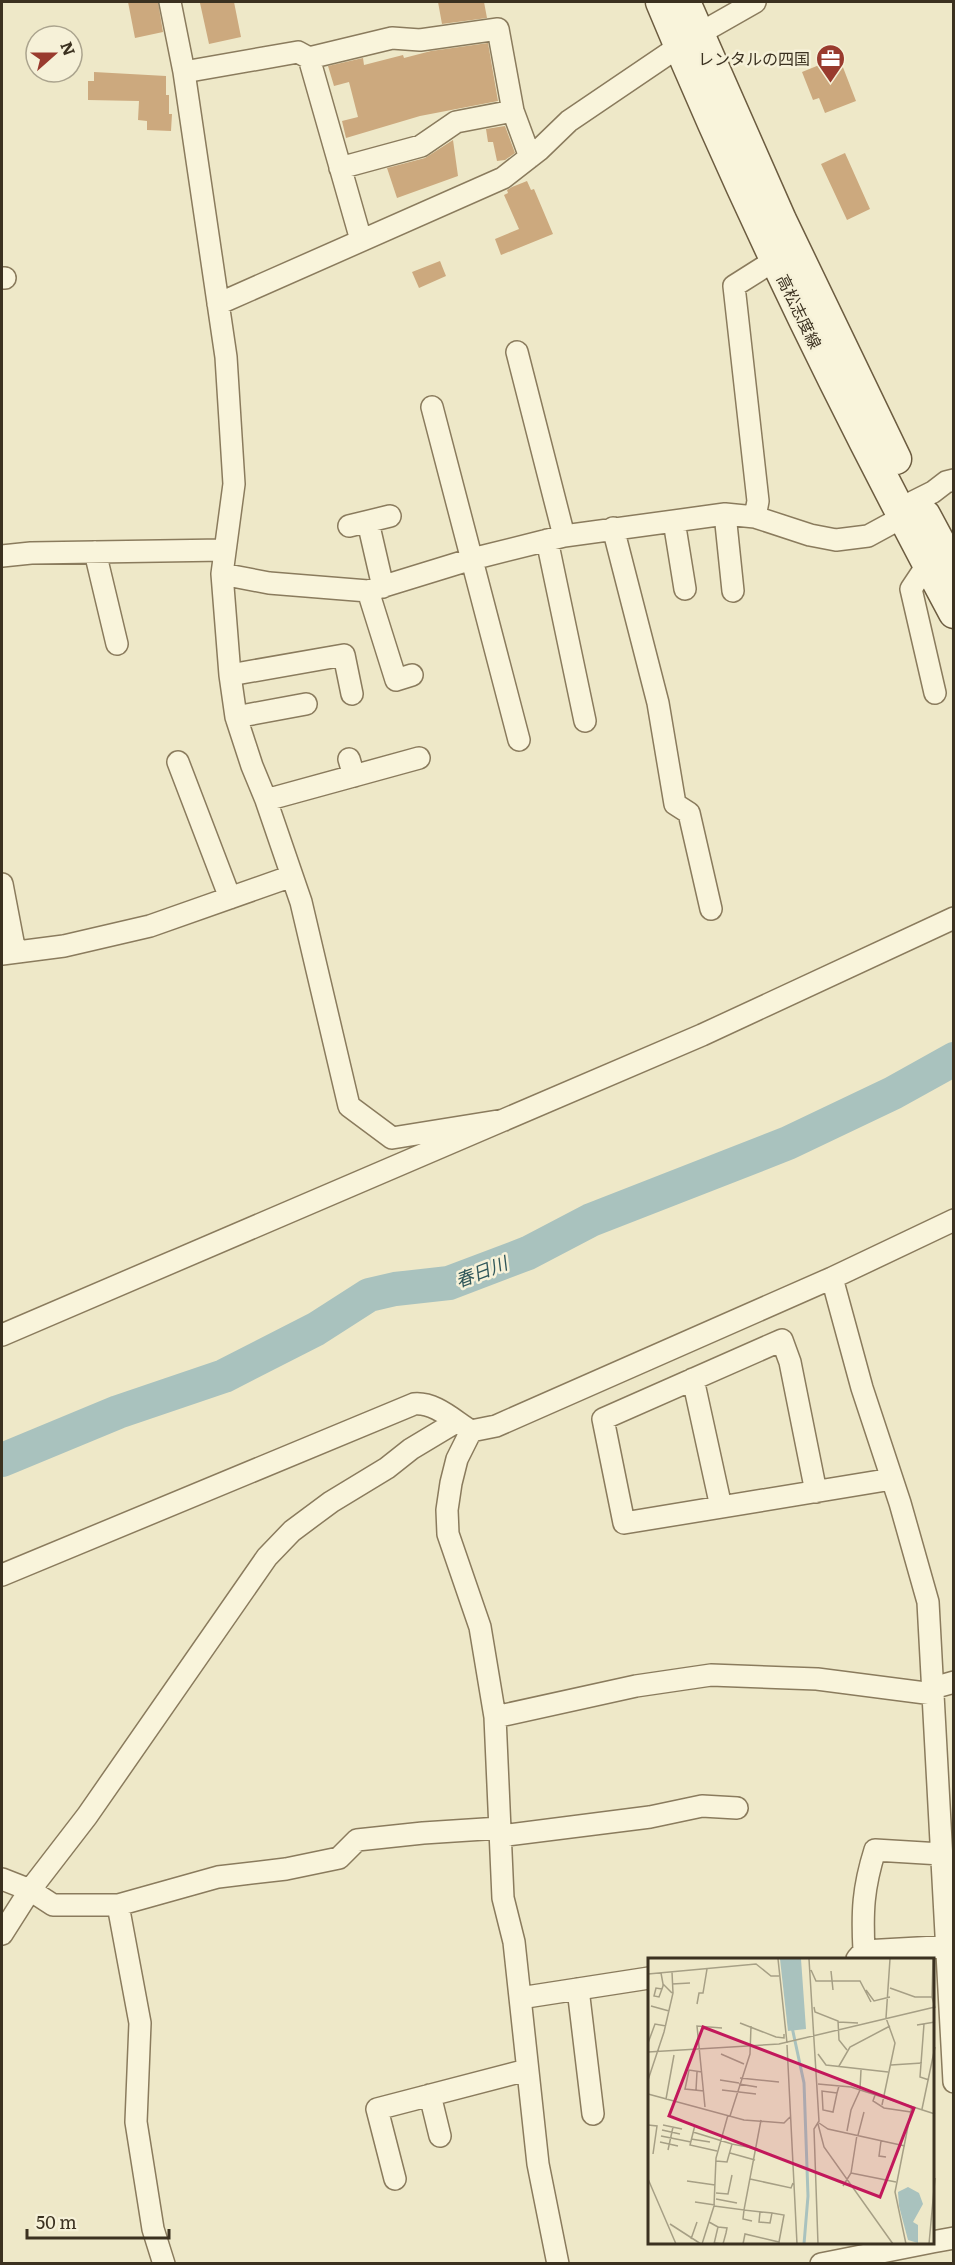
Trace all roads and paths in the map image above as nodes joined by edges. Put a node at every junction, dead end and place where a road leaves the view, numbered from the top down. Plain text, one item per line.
1 (170, 2) edge
2 (661, 2) edge
3 (685, 2) edge
4 (753, 2) edge
5 (689, 40) junction
6 (309, 58) junction
7 (184, 72) junction
8 (513, 111) junction
9 (530, 157) junction
10 (340, 168) junction
11 (362, 240) junction
12 (764, 267) dead end
13 (218, 304) junction
14 (517, 352) dead end
15 (432, 406) dead end
16 (954, 480) edge
17 (910, 509) junction
18 (725, 514) junction
19 (390, 516) dead end
20 (755, 517) junction
21 (674, 521) junction
22 (613, 528) junction
23 (555, 538) junction
24 (224, 550) junction
25 (95, 552) junction
26 (2, 556) edge
27 (472, 559) junction
28 (940, 567) edge
29 (222, 574) junction
30 (376, 589) junction
31 (685, 589) dead end
32 (733, 591) dead end
33 (954, 613) edge
34 (117, 644) dead end
35 (230, 675) junction
36 (412, 675) dead end
37 (935, 693) dead end
38 (352, 694) dead end
39 (306, 704) dead end
40 (236, 717) junction
41 (585, 722) dead end
42 (519, 740) dead end
43 (419, 758) dead end
44 (178, 762) dead end
45 (266, 800) junction
46 (292, 876) junction
47 (2, 884) edge
48 (230, 898) junction
49 (711, 909) dead end
50 (954, 918) edge
51 (8, 953) edge
52 (504, 1120) junction
53 (954, 1220) edge
54 (832, 1278) junction
55 (2, 1335) edge
56 (693, 1379) junction
57 (464, 1427) junction
58 (892, 1479) junction
59 (816, 1491) junction
60 (721, 1507) junction
61 (2, 1575) edge
62 (954, 1682) edge
63 (933, 1691) junction
64 (495, 1717) junction
65 (737, 1808) dead end
66 (500, 1832) junction
67 (941, 1854) junction
68 (2, 1879) edge
69 (30, 1890) junction
70 (118, 1905) junction
71 (2, 1934) edge
72 (950, 1946) edge
73 (861, 1955) edge
74 (648, 1978) edge
75 (578, 1989) junction
76 (520, 1998) junction
77 (527, 2070) junction
78 (954, 2082) edge
79 (430, 2095) junction
80 (593, 2114) dead end
81 (440, 2136) dead end
82 (395, 2179) dead end
83 (954, 2238) edge
84 (934, 2242) edge
85 (900, 2245) edge
86 (164, 2264) edge
87 (558, 2264) edge
88 (820, 2264) edge

1 - 7 street
2 - 5 main road, 高松志度線
3 - 5 main road, 高松志度線
4 - 5 street
5 - 9 street
5 - 17 main road, 高松志度線
6 - 7 street
6 - 8 street
6 - 10 street
7 - 13 street
8 - 9 street
8 - 10 street
9 - 11 street
10 - 11 street
11 - 13 street
12 - 20 street
13 - 24 street
14 - 23 street
15 - 27 street
16 - 17 street
17 - 20 street
17 - 28 main road, 高松志度線
18 - 20 street
18 - 21 street
18 - 32 street
19 - 30 street
21 - 22 street
21 - 31 street
22 - 23 street
22 - 49 street
23 - 27 street
23 - 41 street
24 - 25 street
24 - 29 street
25 - 26 street
25 - 34 street
27 - 30 street
27 - 42 street
28 - 33 main road, 高松志度線
28 - 37 street
29 - 30 street
29 - 35 street
30 - 36 street
35 - 38 street
35 - 40 street
39 - 40 street
40 - 45 street
43 - 45 street
44 - 48 street
45 - 46 street
46 - 48 street
46 - 52 street
47 - 51 street
48 - 51 street
50 - 52 street
52 - 55 street
53 - 54 street
54 - 57 street
54 - 58 street
56 - 59 street
56 - 60 street
56 - 60 street
57 - 61 street
57 - 64 street
57 - 69 street
58 - 59 street
58 - 63 street
59 - 60 street
62 - 63 street
63 - 64 street
63 - 67 street
64 - 66 street
65 - 66 street
66 - 70 street
66 - 76 street
67 - 72 street
67 - 73 street
68 - 69 street
69 - 70 street
69 - 71 street
70 - 86 street
72 - 73 street
72 - 78 street
74 - 75 street
75 - 76 street
75 - 80 street
76 - 77 street
77 - 79 street
77 - 87 street
79 - 81 street
79 - 82 street
83 - 84 street
85 - 88 street

